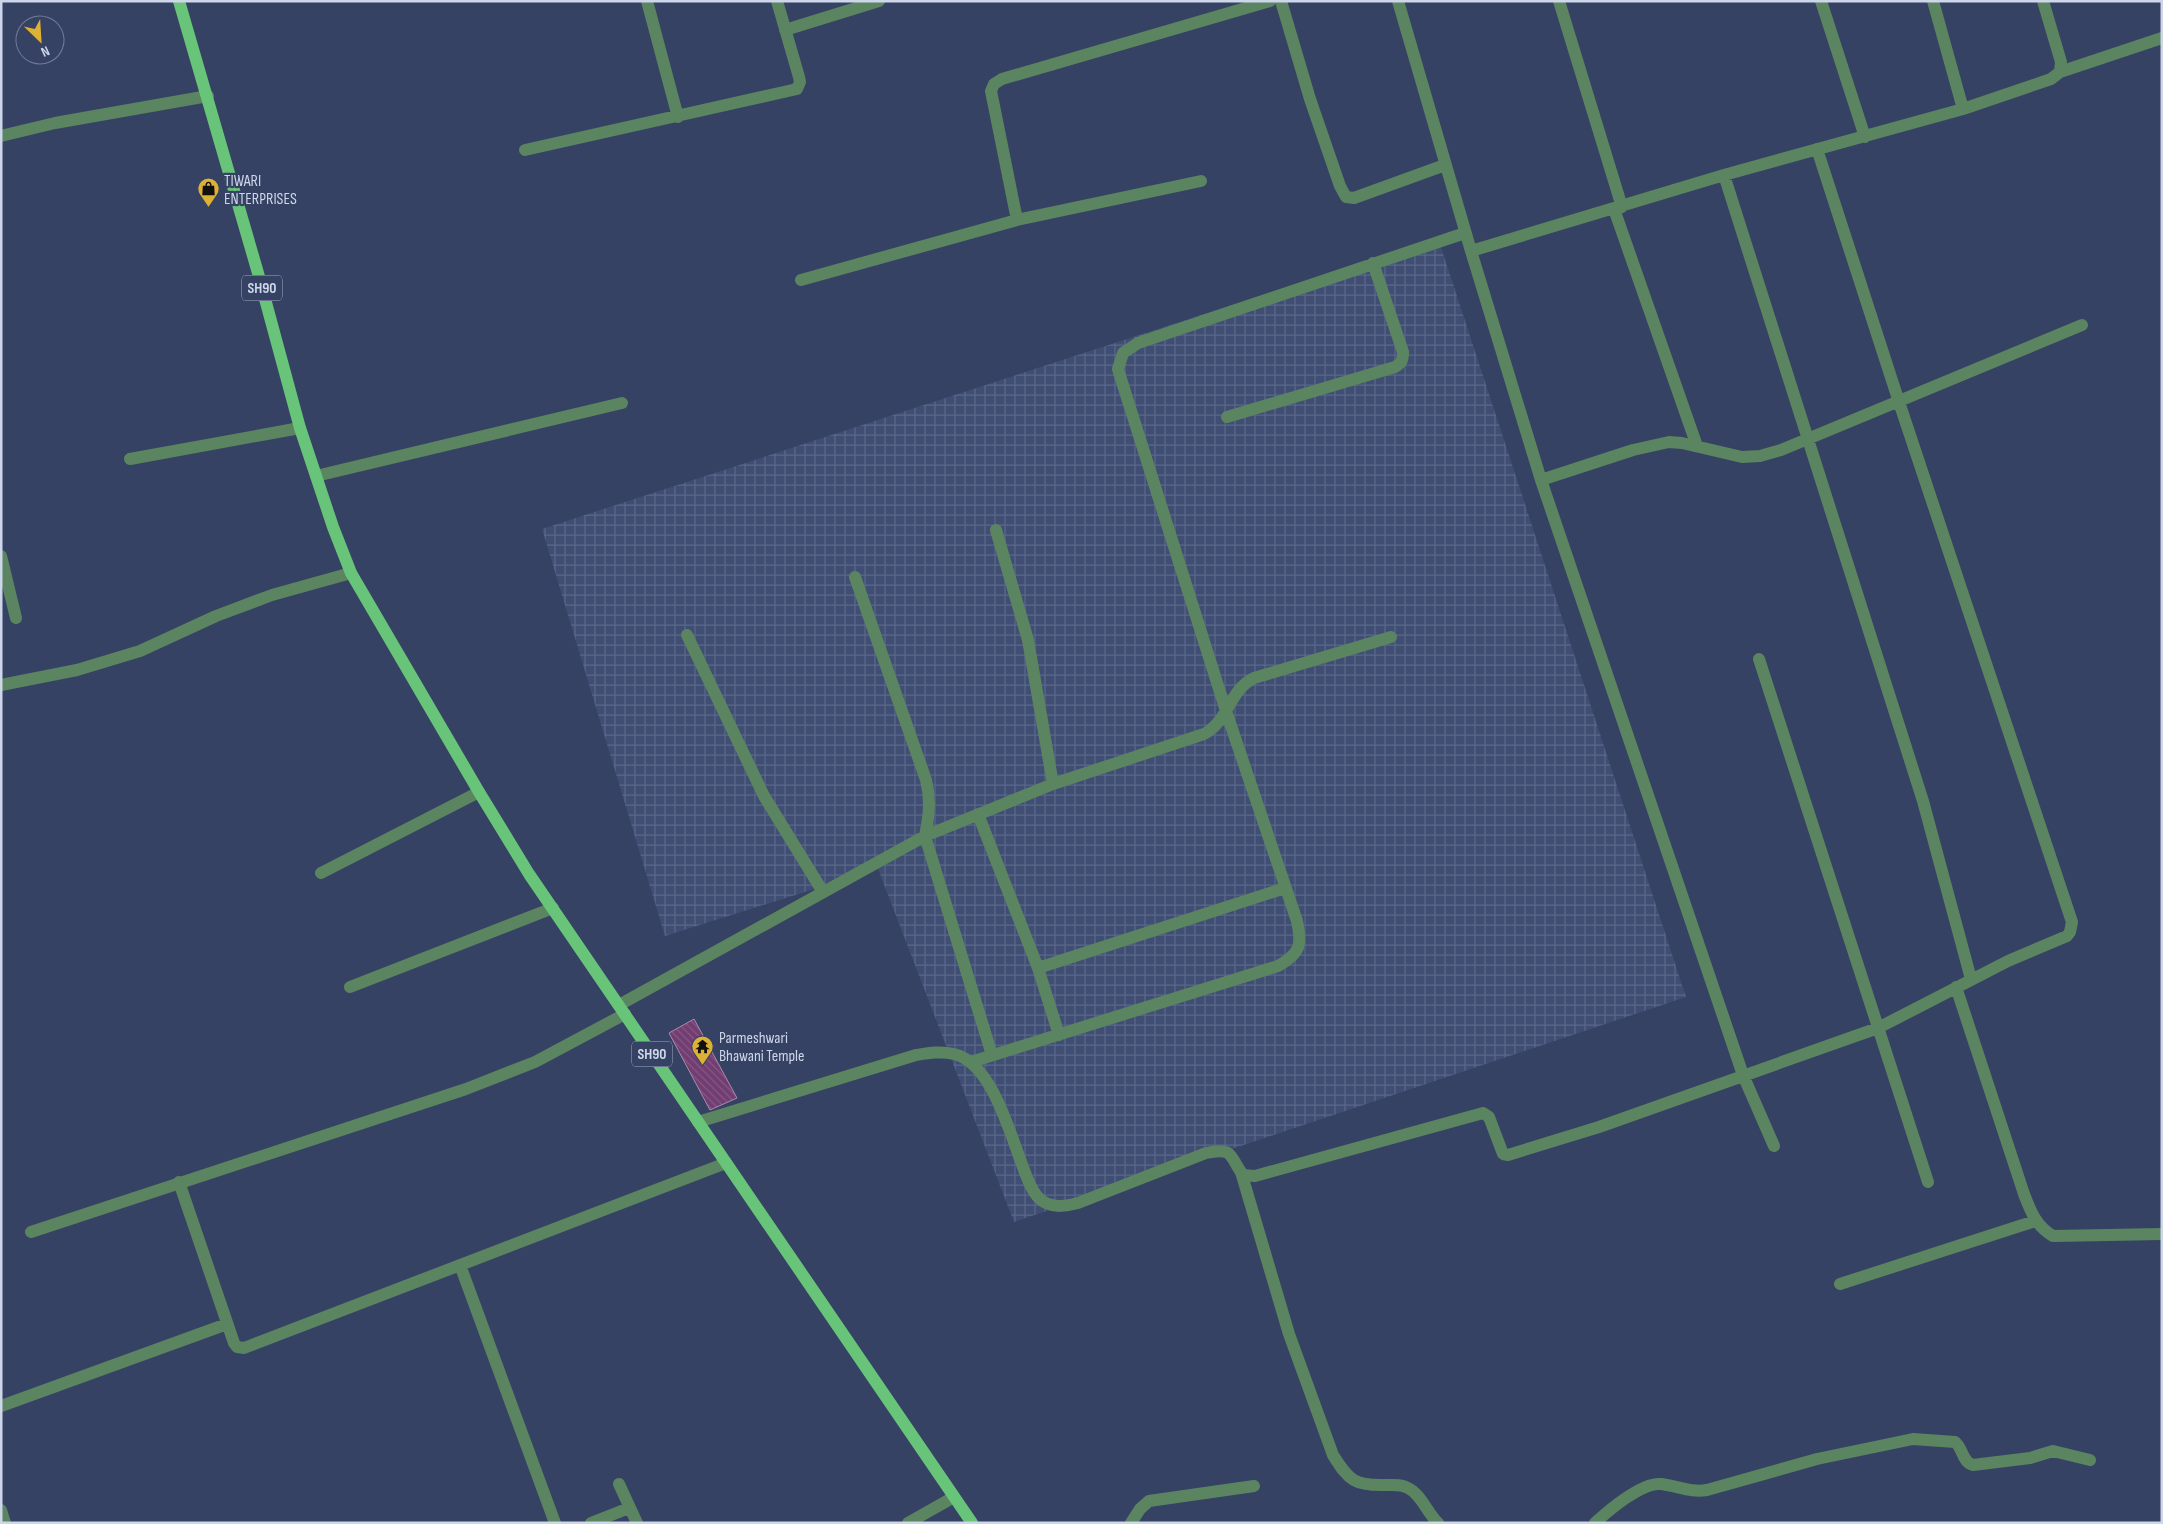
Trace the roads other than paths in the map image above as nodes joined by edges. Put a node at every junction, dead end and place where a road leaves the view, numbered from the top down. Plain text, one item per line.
1 (179, 1) edge
2 (646, 1) edge
3 (777, 1) edge
4 (879, 1) edge
5 (1270, 1) edge
6 (1281, 1) edge
7 (1398, 1) edge
8 (1559, 1) edge
9 (1821, 1) edge
10 (1933, 1) edge
11 (2043, 1) edge
12 (785, 30) junction
13 (2162, 38) edge
14 (2060, 72) junction
15 (208, 96) junction
16 (1963, 109) junction
17 (678, 117) junction
18 (1, 136) edge
19 (1865, 138) junction
20 (1817, 149) junction
21 (525, 150) dead end
22 (1445, 165) junction
23 (1724, 175) junction
24 (1201, 182) dead end
25 (1618, 208) junction
26 (1017, 220) junction
27 (1465, 233) junction
28 (1471, 251) junction
29 (1373, 263) junction
30 (801, 280) dead end
31 (2082, 325) dead end
32 (1898, 402) junction
33 (622, 403) dead end
34 (1227, 416) dead end
35 (300, 428) junction
36 (1807, 440) junction
37 (1697, 446) junction
38 (130, 459) dead end
39 (316, 476) junction
40 (1541, 480) junction
41 (996, 530) dead end
42 (1, 556) edge
43 (351, 573) junction
44 (854, 577) dead end
45 (16, 618) dead end
46 (687, 635) dead end
47 (1391, 637) dead end
48 (1759, 659) dead end
49 (1, 685) edge
50 (1226, 712) junction
51 (1053, 784) junction
52 (479, 792) junction
53 (978, 814) junction
54 (925, 836) junction
55 (321, 873) dead end
56 (1285, 888) junction
57 (822, 892) junction
58 (553, 908) junction
59 (1038, 968) junction
60 (1971, 979) junction
61 (1956, 987) junction
62 (350, 988) dead end
63 (622, 1009) junction
64 (1878, 1028) junction
65 (1059, 1035) junction
66 (992, 1056) junction
67 (971, 1062) junction
68 (1743, 1075) junction
69 (698, 1122) junction
70 (1774, 1146) dead end
71 (726, 1163) junction
72 (1241, 1172) junction
73 (179, 1182) junction
74 (1928, 1182) dead end
75 (2035, 1221) junction
76 (31, 1232) dead end
77 (2162, 1234) edge
78 (460, 1265) junction
79 (1840, 1284) dead end
80 (227, 1324) junction
81 (1, 1406) edge
82 (2090, 1460) dead end
83 (619, 1484) dead end
84 (1254, 1486) dead end
85 (954, 1497) junction
86 (630, 1508) junction
87 (1, 1510) edge
88 (5, 1523) edge
89 (555, 1523) edge
90 (591, 1523) edge
91 (636, 1523) edge
92 (908, 1523) edge
93 (972, 1523) edge
94 (1131, 1523) edge
95 (1438, 1523) edge
96 (1595, 1523) edge

1 - 15 main road, SH90
2 - 17 street
3 - 12 street
4 - 12 street
5 - 26 street
6 - 22 street
7 - 22 street
8 - 25 street
9 - 19 street
10 - 16 street
11 - 14 street
12 - 17 street
13 - 14 street
14 - 16 street
15 - 18 street
15 - 35 main road, SH90
16 - 19 street
17 - 21 street
19 - 20 street
20 - 23 street
20 - 32 street
22 - 27 street
23 - 25 street
23 - 36 street
24 - 26 street
25 - 28 street
25 - 37 street
26 - 30 street
27 - 28 street
27 - 29 street
28 - 40 street
29 - 34 street
29 - 50 street
31 - 32 street
32 - 36 street
32 - 60 street
33 - 39 street
35 - 38 street
35 - 39 main road, SH90
36 - 37 street
36 - 60 street
37 - 40 street
39 - 43 main road, SH90
40 - 68 street
41 - 51 street
42 - 45 street
43 - 49 street
43 - 52 main road, SH90
44 - 54 street
46 - 57 street
47 - 50 street
48 - 64 street
50 - 51 street
50 - 56 street
51 - 53 street
52 - 55 street
52 - 58 main road, SH90
53 - 54 street
53 - 59 street
54 - 57 street
54 - 66 street
56 - 59 street
56 - 65 street
57 - 63 street
58 - 62 street
58 - 63 main road, SH90
59 - 65 street
60 - 61 street
61 - 64 street
61 - 75 street
63 - 69 main road, SH90
63 - 73 street
64 - 68 street
64 - 74 street
65 - 66 street
66 - 67 street
67 - 69 street
67 - 72 street
68 - 70 street
68 - 72 street
69 - 71 main road, SH90
71 - 78 street
71 - 85 main road, SH90
72 - 95 street
73 - 76 street
73 - 80 street
75 - 77 street
75 - 79 street
78 - 80 street
78 - 89 street
80 - 81 street
82 - 96 street
83 - 86 street
84 - 94 street
85 - 92 street
85 - 93 main road, SH90
86 - 90 street
86 - 91 street
87 - 88 street

